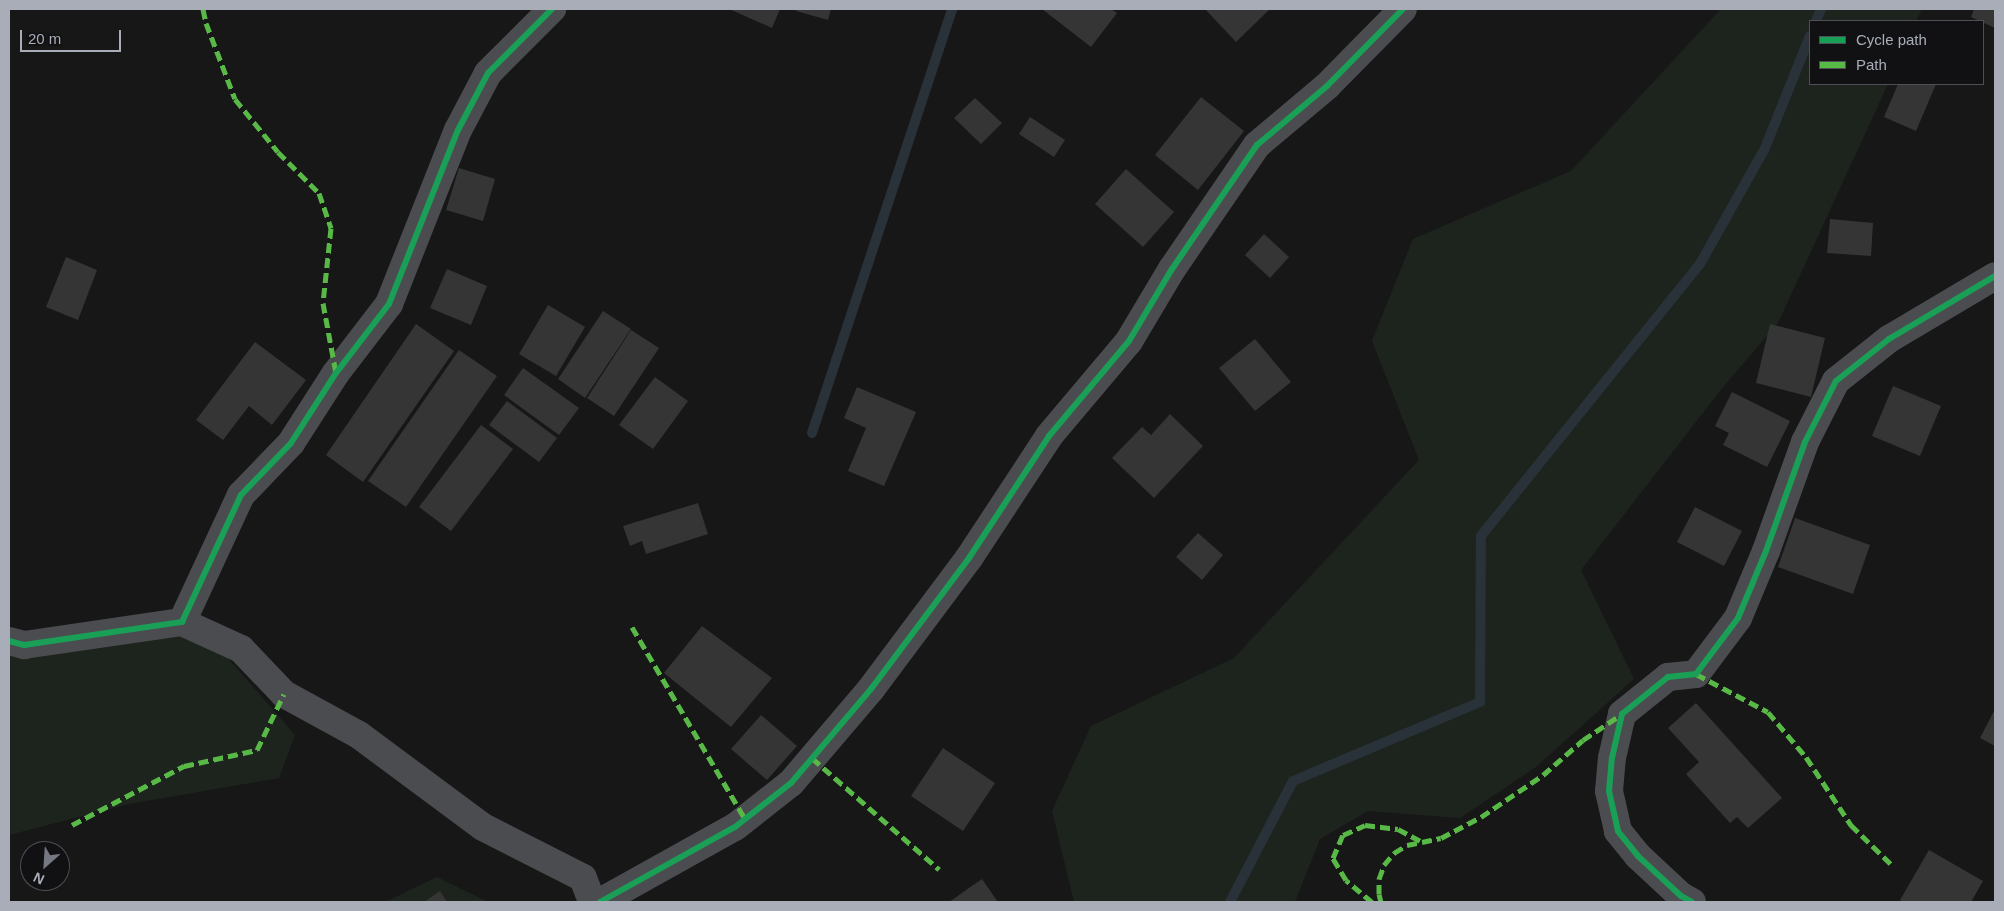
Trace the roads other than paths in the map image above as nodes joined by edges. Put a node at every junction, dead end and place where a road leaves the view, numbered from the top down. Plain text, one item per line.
1 (552, 9) edge
2 (1402, 9) edge
3 (1995, 276) edge
4 (182, 622) junction
5 (9, 641) edge
6 (592, 902) edge
7 (600, 902) edge
8 (1692, 902) edge

1 - 4 street
2 - 7 street
3 - 8 street
4 - 5 street
4 - 6 street

